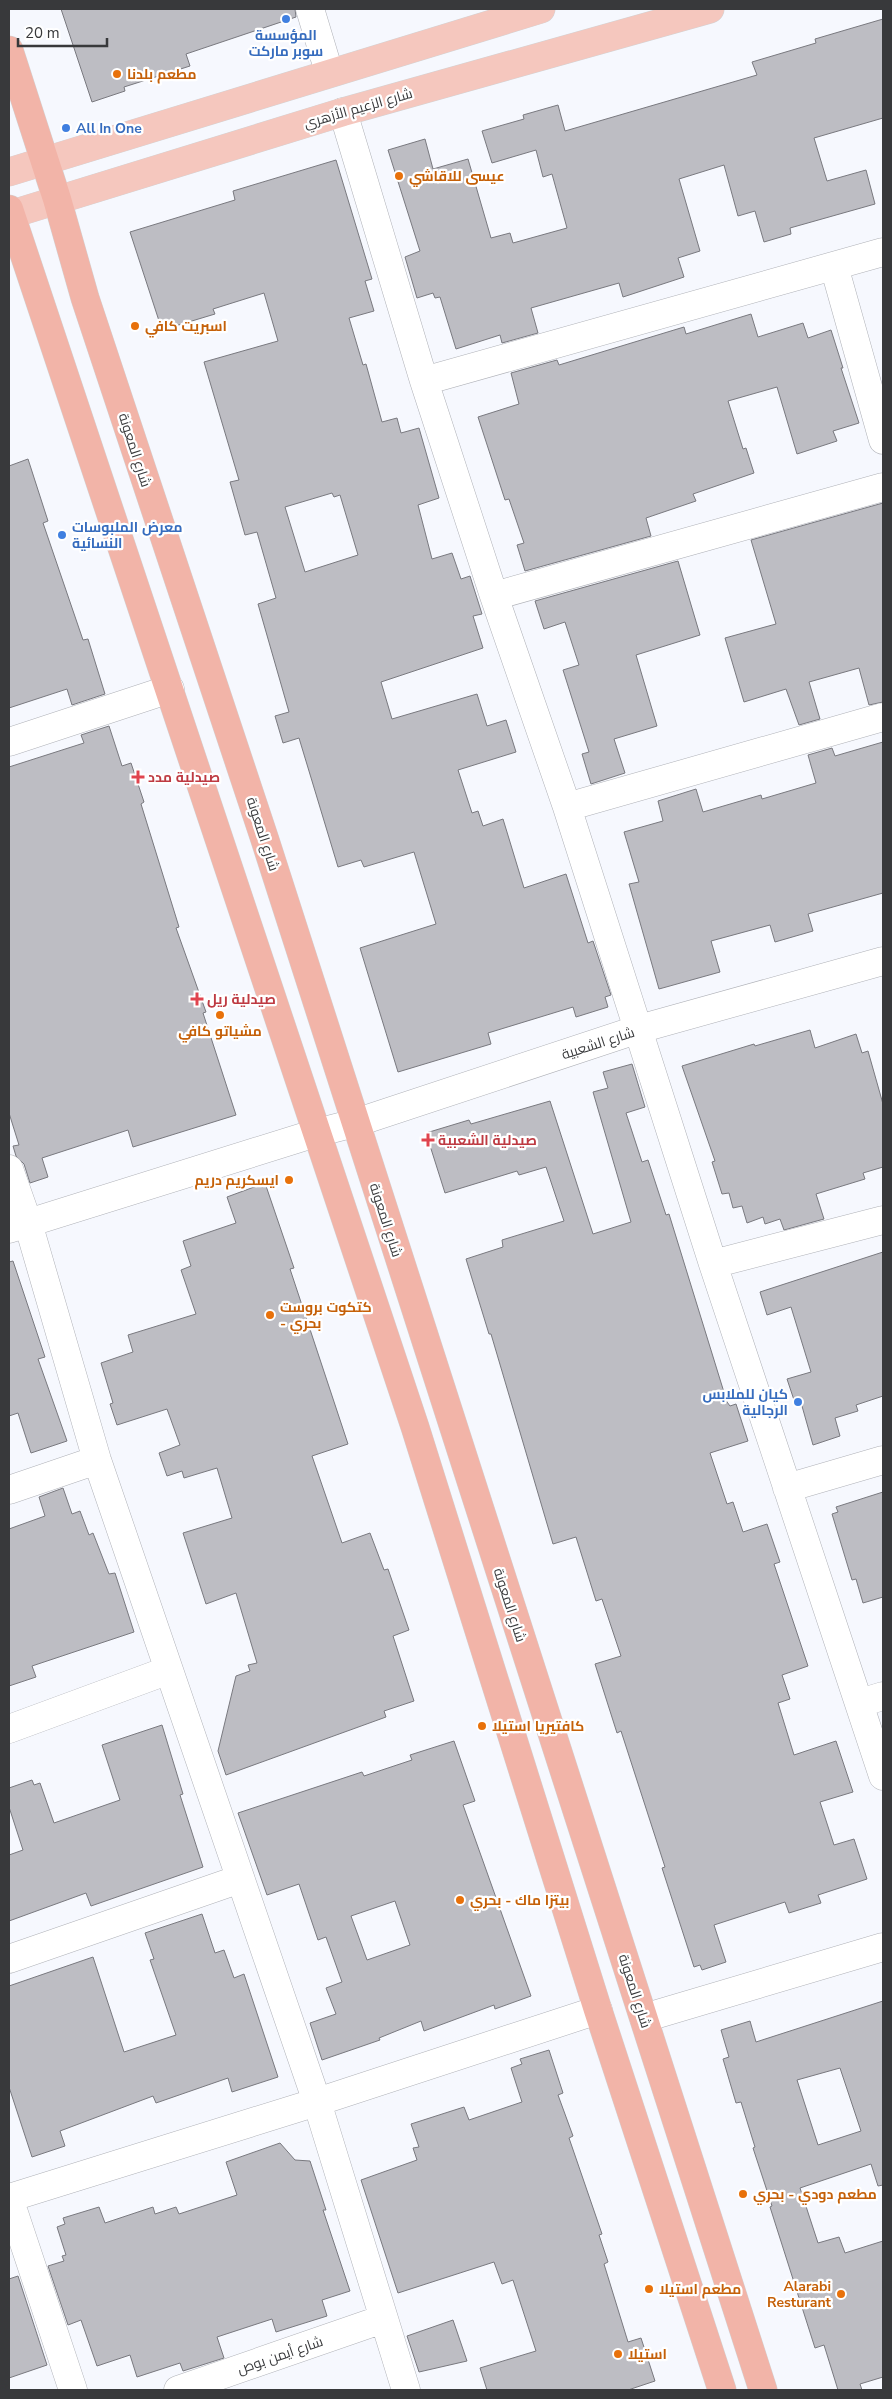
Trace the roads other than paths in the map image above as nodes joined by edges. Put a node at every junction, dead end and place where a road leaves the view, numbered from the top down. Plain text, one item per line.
1 (310, 9) edge
2 (541, 9) edge
3 (710, 9) edge
4 (9, 50) edge
5 (329, 72) junction
6 (343, 112) junction
7 (44, 160) junction
8 (9, 172) edge
9 (57, 199) junction
10 (9, 213) edge
11 (883, 252) edge
12 (834, 266) junction
13 (424, 381) junction
14 (883, 440) edge
15 (883, 487) edge
16 (494, 596) junction
17 (170, 689) junction
18 (883, 717) edge
19 (9, 742) edge
20 (567, 807) junction
21 (883, 961) edge
22 (639, 1029) junction
23 (355, 1123) junction
24 (316, 1133) junction
25 (9, 1169) edge
26 (883, 1220) edge
27 (18, 1226) edge
28 (712, 1264) junction
29 (96, 1460) junction
30 (883, 1460) edge
31 (787, 1488) junction
32 (9, 1490) edge
33 (169, 1670) junction
34 (872, 1700) edge
35 (9, 1729) edge
36 (883, 1776) edge
37 (240, 1879) junction
38 (883, 1947) edge
39 (9, 1959) edge
40 (598, 2010) junction
41 (644, 2018) junction
42 (317, 2102) junction
43 (9, 2198) edge
44 (383, 2319) junction
45 (73, 2390) edge
46 (178, 2390) edge
47 (406, 2390) edge
48 (722, 2390) edge
49 (763, 2390) edge

1 - 5 street
2 - 5 main road
3 - 6 main road, شارع الزعيم الأزهري
4 - 7 highway, شارع المعونة
5 - 7 main road
6 - 9 main road, شارع الزعيم الأزهري
6 - 13 street
7 - 8 main road
7 - 9 highway, شارع المعونة
9 - 10 main road, شارع الزعيم الأزهري
9 - 23 highway, شارع المعونة
10 - 17 highway
11 - 12 street
12 - 13 street
12 - 14 street
13 - 16 street
15 - 16 street
16 - 20 street
17 - 19 street
17 - 24 highway
18 - 20 street
20 - 22 street
21 - 22 street, شارع الشعبية
22 - 23 street, شارع الشعبية
22 - 28 street
23 - 24 street, شارع الشعبية
23 - 41 highway, شارع المعونة
24 - 27 street, شارع الشعبية
24 - 40 highway
25 - 27 street
26 - 28 street
27 - 29 street
28 - 31 street
29 - 32 street
29 - 33 street
30 - 31 street
31 - 34 street
33 - 35 street
33 - 37 street
34 - 36 street
37 - 39 street
37 - 42 street
38 - 41 street
40 - 42 street
40 - 48 highway
41 - 49 highway, شارع المعونة
42 - 43 street
42 - 44 street
43 - 45 street
44 - 46 street, شارع أيمن بوص
44 - 47 street

